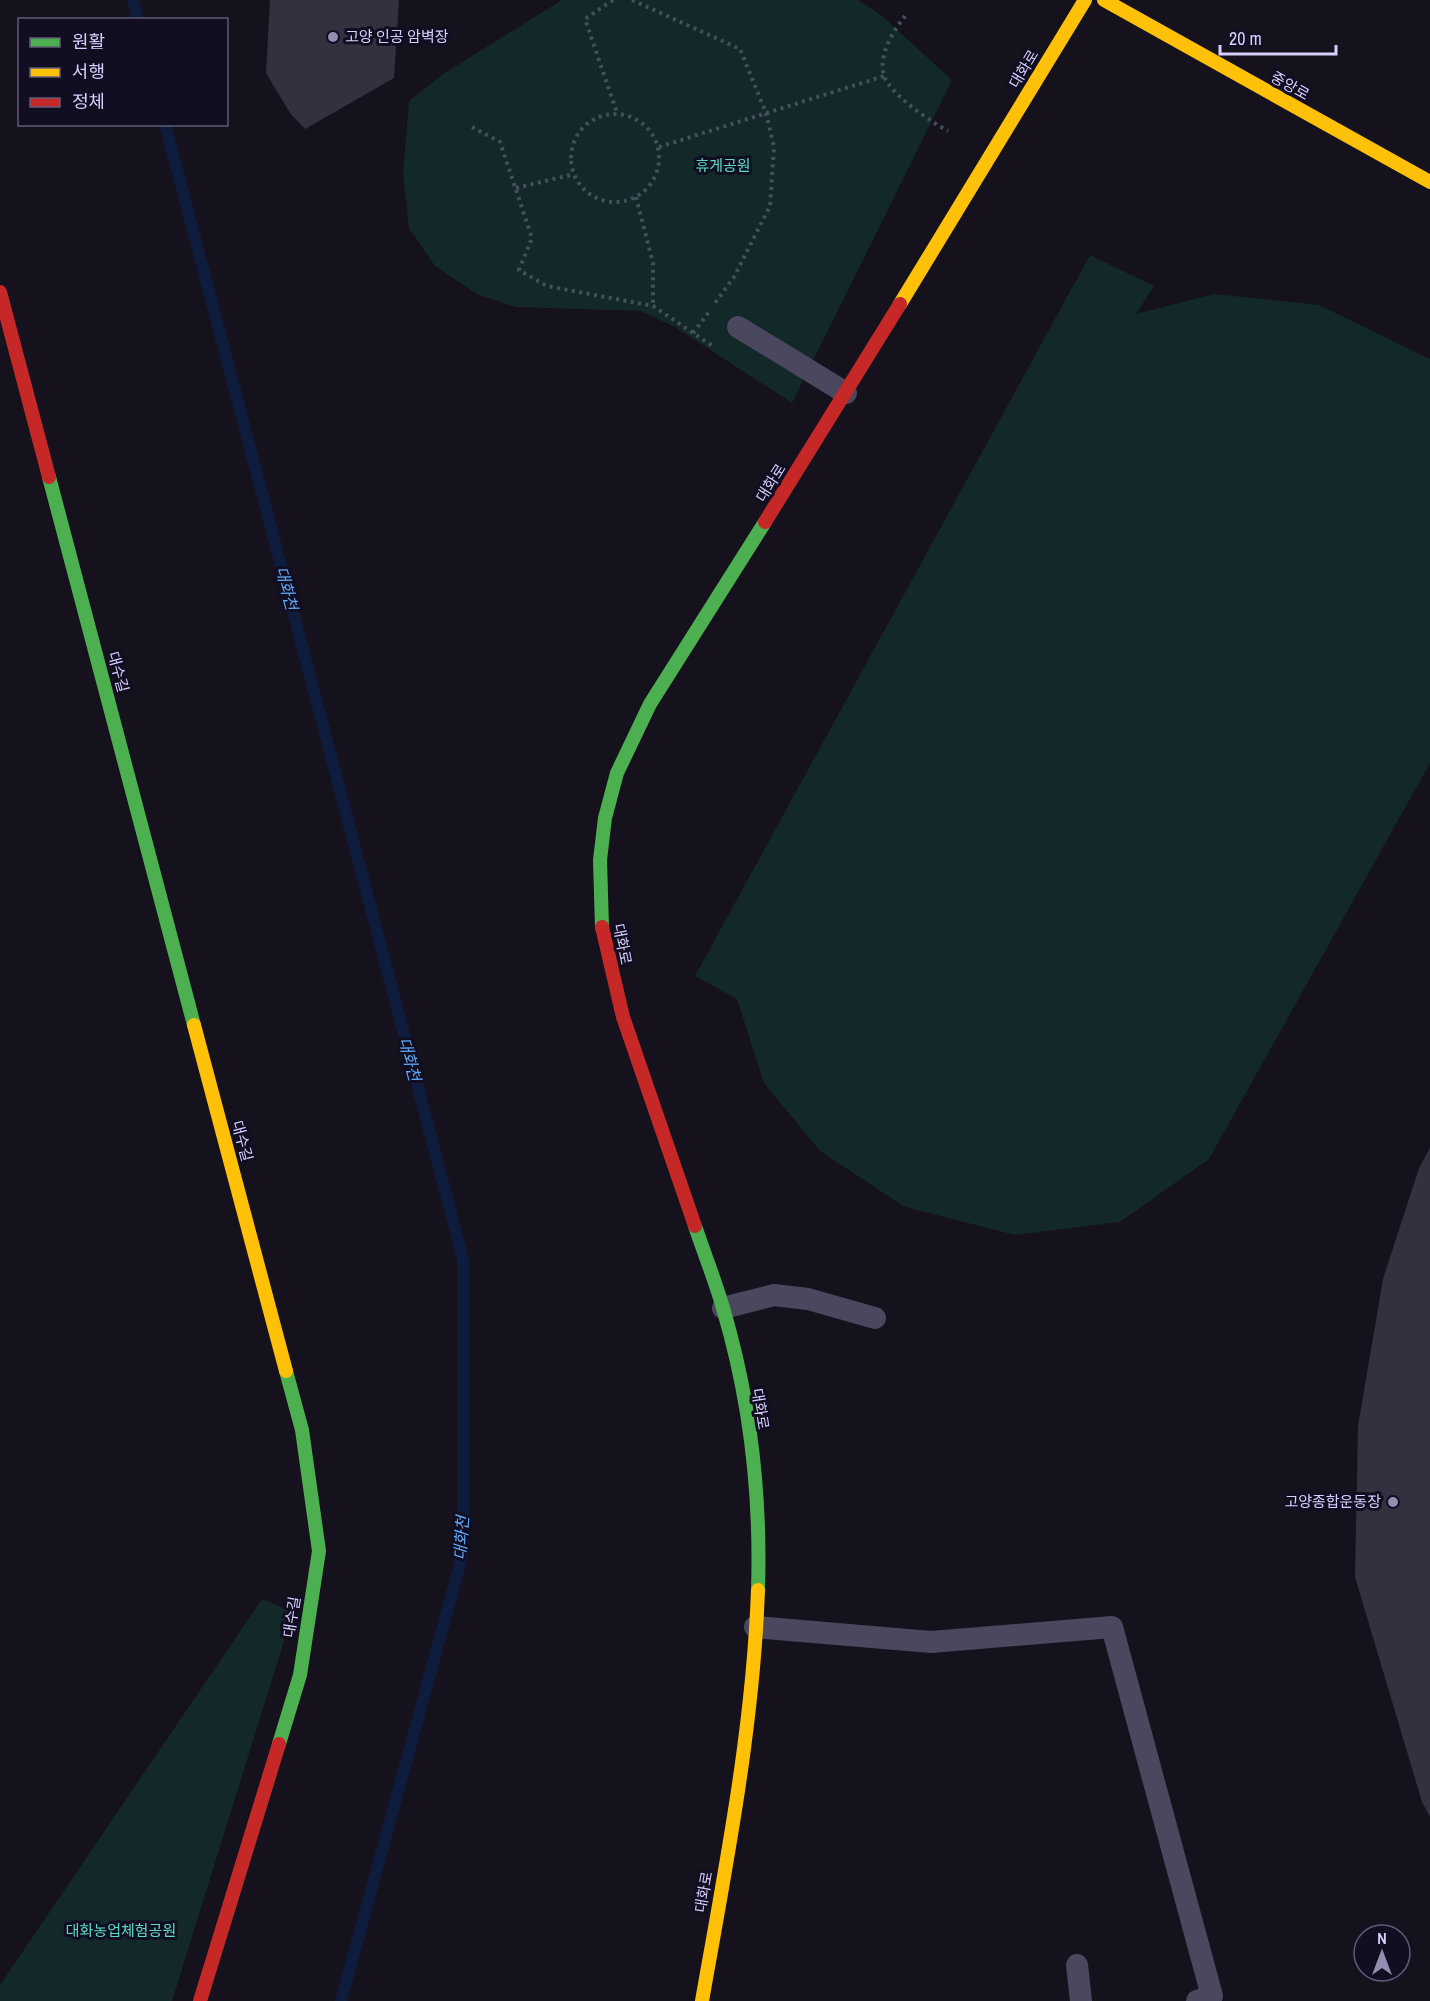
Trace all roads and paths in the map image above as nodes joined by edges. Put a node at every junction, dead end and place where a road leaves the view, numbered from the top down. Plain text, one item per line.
1 (613, 0) edge
2 (632, 0) edge
3 (1084, 0) edge
4 (1104, 0) edge
5 (905, 15) dead end
6 (884, 76) junction
7 (617, 113) junction
8 (766, 113) junction
9 (472, 127) dead end
10 (948, 131) dead end
11 (658, 147) junction
12 (574, 174) junction
13 (1430, 182) edge
14 (516, 188) junction
15 (636, 197) junction
16 (0, 292) edge
17 (653, 306) junction
18 (738, 327) dead end
19 (693, 333) junction
20 (720, 352) dead end
21 (846, 393) junction
22 (723, 1308) junction
23 (875, 1318) dead end
24 (755, 1627) junction
25 (1077, 1965) dead end
26 (200, 2001) edge
27 (702, 2001) edge
28 (1081, 2001) edge
29 (1197, 2001) edge

1 - 7 path
2 - 8 path
3 - 21 street, 대화로
4 - 13 street, 중앙로
5 - 6 path
6 - 8 path
6 - 10 path
7 - 11 path
7 - 12 path
8 - 11 path
8 - 19 path
9 - 14 path
11 - 15 path
12 - 14 path
12 - 15 path
14 - 17 path
15 - 17 path
16 - 26 street, 대수길
17 - 19 path
18 - 21 lane
19 - 20 path
21 - 22 street, 대화로
22 - 23 lane
22 - 24 street, 대화로
24 - 27 street, 대화로
24 - 29 lane
25 - 28 lane

